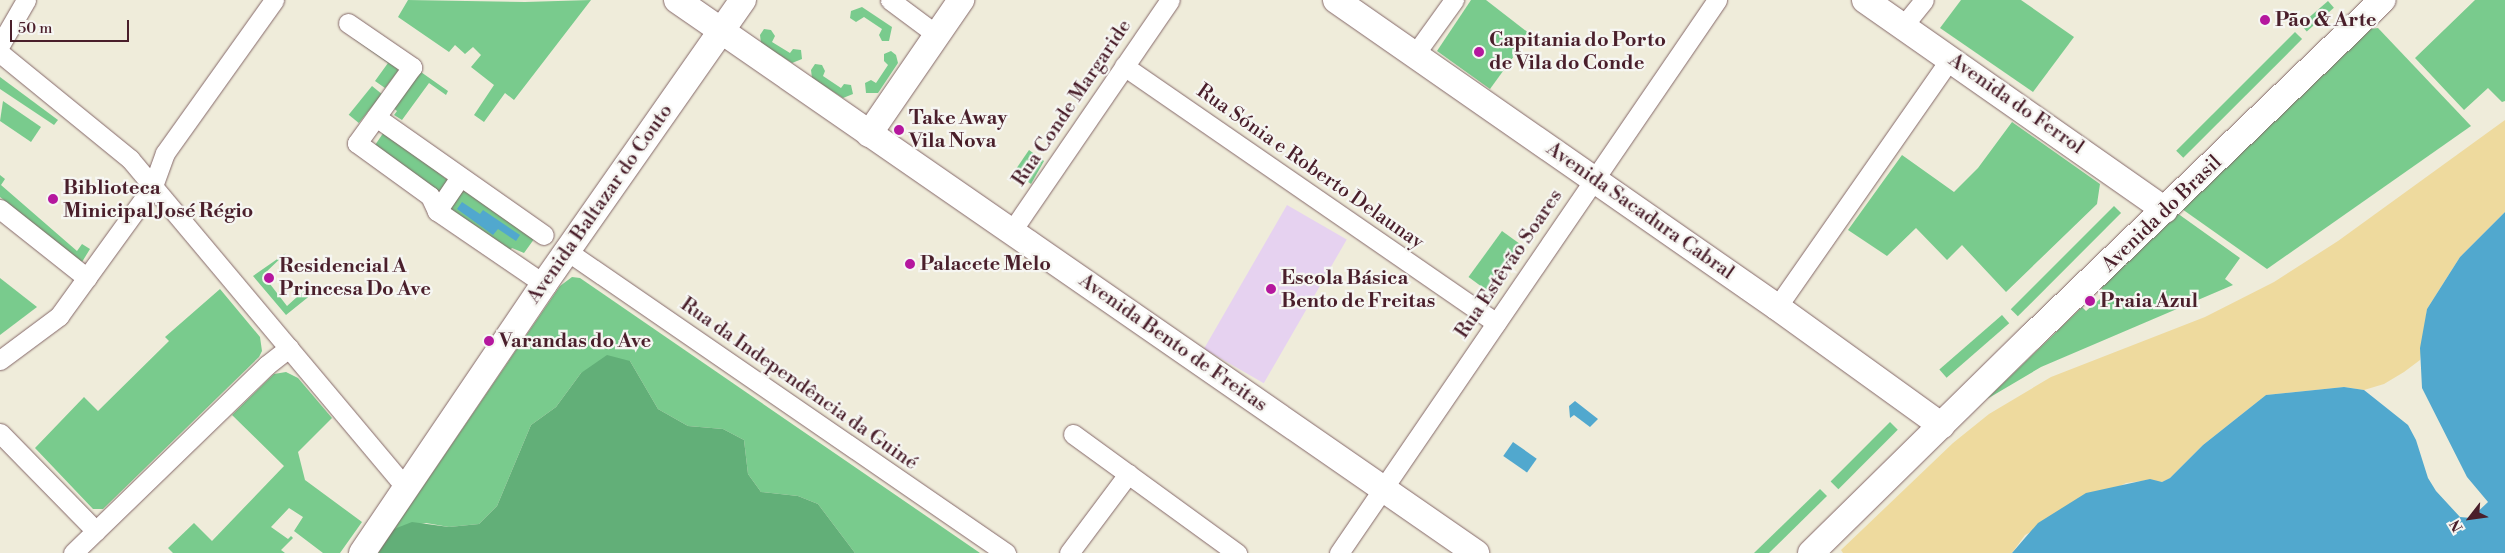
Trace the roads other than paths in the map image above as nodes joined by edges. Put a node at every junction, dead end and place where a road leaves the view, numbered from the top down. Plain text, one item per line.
1 (26, 0) edge
2 (274, 0) edge
3 (677, 0) edge
4 (743, 0) edge
5 (890, 0) edge
6 (961, 0) edge
7 (1170, 0) edge
8 (1336, 0) edge
9 (1454, 0) edge
10 (1717, 0) edge
11 (1865, 0) edge
12 (1924, 0) edge
13 (2372, 4) edge
14 (348, 23) dead end
15 (1903, 26) junction
16 (722, 31) junction
17 (937, 35) junction
18 (0, 45) edge
19 (0, 53) edge
20 (1415, 54) junction
21 (1950, 59) junction
22 (1124, 66) junction
23 (376, 117) junction
24 (869, 134) junction
25 (460, 177) junction
26 (1594, 180) junction
27 (154, 186) junction
28 (0, 210) edge
29 (2165, 210) junction
30 (437, 211) junction
31 (1011, 232) junction
32 (544, 235) dead end
33 (567, 251) junction
34 (87, 278) junction
35 (544, 284) junction
36 (1777, 307) junction
37 (1496, 323) junction
38 (289, 348) junction
39 (0, 360) edge
40 (1942, 426) junction
41 (0, 433) edge
42 (1073, 434) dead end
43 (1128, 474) junction
44 (1383, 488) junction
45 (407, 489) junction
46 (96, 531) junction
47 (73, 553) edge
48 (362, 553) edge
49 (1006, 553) edge
50 (1070, 553) edge
51 (1238, 553) edge
52 (1339, 553) edge
53 (1476, 553) edge
54 (1811, 553) edge

1 - 18 street
2 - 27 street
3 - 16 street, Avenida Bento de Freitas
4 - 16 street, Avenida Baltazar do Couto
5 - 17 street
6 - 17 street
7 - 22 street, Rua Conde Margaride
8 - 20 street, Avenida Sacadura Cabral
9 - 20 street
10 - 26 street, Rua Estêvão Soares
11 - 15 street, Avenida do Ferrol
12 - 15 street
13 - 29 street, Avenida do Brasil
14 - 23 street
15 - 21 street, Avenida do Ferrol
16 - 24 street, Avenida Bento de Freitas
16 - 33 street, Avenida Baltazar do Couto
17 - 24 street
19 - 27 street
20 - 26 street, Avenida Sacadura Cabral
21 - 29 street, Avenida do Ferrol
21 - 36 street
22 - 31 street, Rua Conde Margaride
22 - 37 street, Rua Sónia e Roberto Delaunay
23 - 25 street, Avenida Baltazar do Couto
23 - 30 street
24 - 31 street, Avenida Bento de Freitas
25 - 30 street
25 - 32 street, Avenida Baltazar do Couto
26 - 36 street, Avenida Sacadura Cabral
26 - 37 street, Rua Estêvão Soares
27 - 34 street
27 - 38 street
28 - 34 street
29 - 40 street, Avenida do Brasil
30 - 35 street
31 - 44 street, Avenida Bento de Freitas
33 - 35 street, Avenida Baltazar do Couto
33 - 49 street, Rua da Independência da Guiné
34 - 39 street
35 - 45 street, Avenida Baltazar do Couto
36 - 40 street, Avenida Sacadura Cabral
37 - 44 street, Rua Estêvão Soares
38 - 45 street
38 - 46 street
40 - 54 street, Avenida do Brasil
41 - 46 street
42 - 43 street
43 - 50 street
43 - 51 street
44 - 52 street, Rua Estêvão Soares
44 - 53 street, Avenida Bento de Freitas
45 - 48 street, Avenida Baltazar do Couto
46 - 47 street

